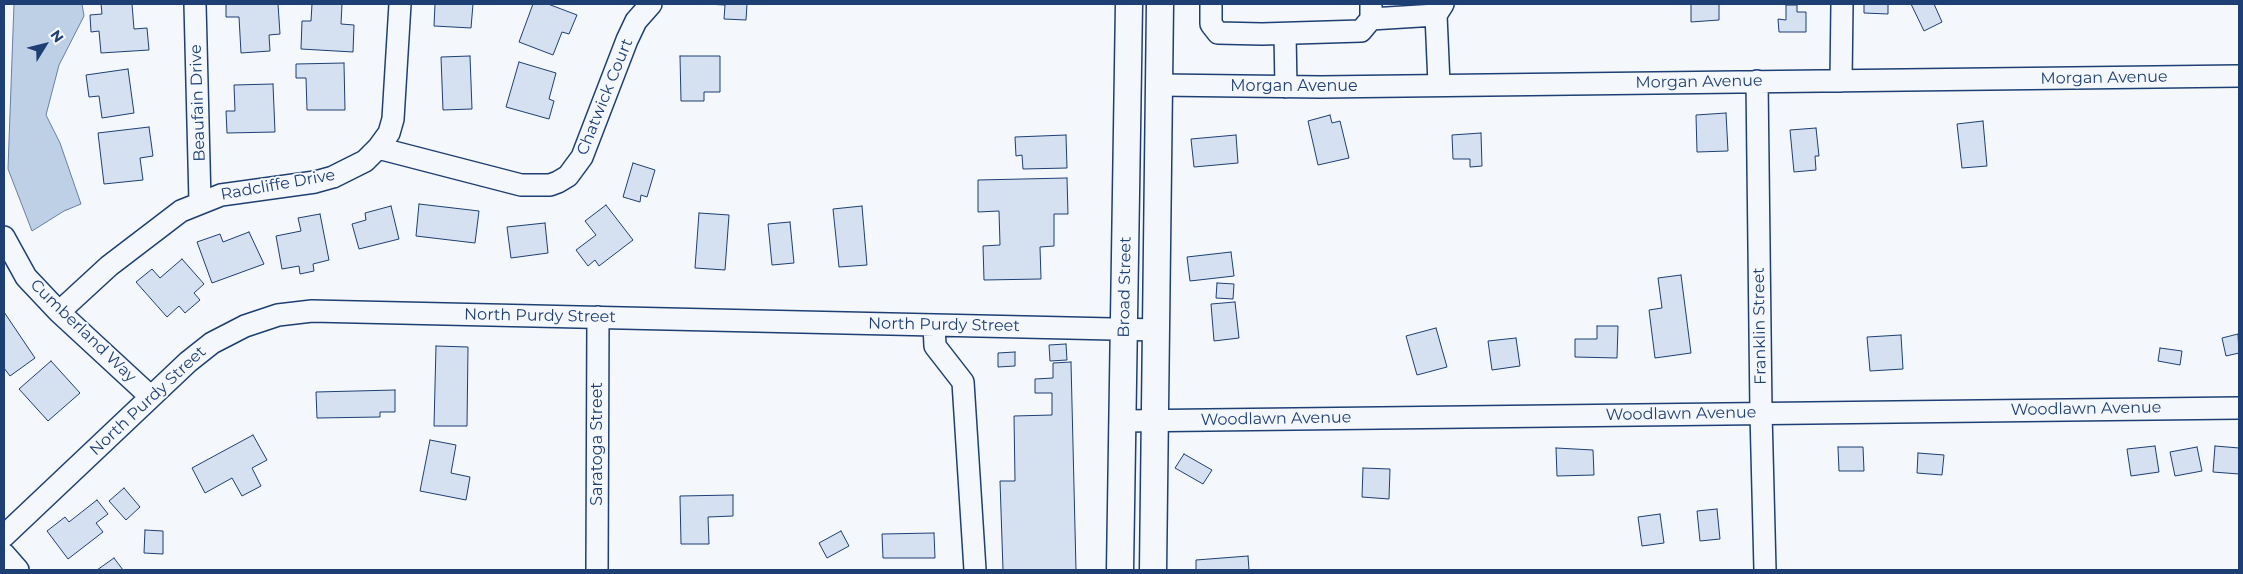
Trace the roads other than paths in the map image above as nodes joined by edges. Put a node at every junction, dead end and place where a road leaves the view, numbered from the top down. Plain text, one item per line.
1 (195, 4) edge
2 (400, 4) edge
3 (651, 4) edge
4 (1129, 4) edge
5 (1160, 4) edge
6 (1211, 4) edge
7 (1842, 4) edge
8 (1440, 10) edge
9 (1371, 11) edge
10 (1285, 34) junction
11 (2239, 76) edge
12 (1757, 81) junction
13 (1841, 81) junction
14 (1439, 84) junction
15 (1160, 85) junction
16 (1286, 86) junction
17 (378, 148) junction
18 (200, 202) junction
19 (4, 237) edge
20 (59, 312) junction
21 (598, 317) junction
22 (934, 325) junction
23 (1124, 329) junction
24 (1157, 330) junction
25 (151, 397) junction
26 (2239, 408) edge
27 (1761, 413) junction
28 (1155, 420) junction
29 (1123, 421) junction
30 (4, 536) edge
31 (4, 554) edge
32 (18, 570) edge
33 (597, 570) edge
34 (975, 570) edge
35 (1120, 570) edge
36 (1153, 570) edge
37 (1765, 570) edge

1 - 18 street, Beaufain Drive
2 - 17 street, Radcliffe Drive
3 - 17 street, Chatwick Court
4 - 23 main road, Broad Street
5 - 15 main road, Broad Street
6 - 10 street
7 - 13 street
8 - 9 street
8 - 14 street
9 - 10 street
10 - 16 street
11 - 13 street, Morgan Avenue
12 - 13 street, Morgan Avenue
12 - 14 street, Morgan Avenue
12 - 27 street, Franklin Street
14 - 16 street, Morgan Avenue
15 - 16 street, Morgan Avenue
15 - 24 main road, Broad Street
17 - 18 street, Radcliffe Drive
18 - 20 street, Radcliffe Drive
19 - 20 street, Cumberland Way
20 - 25 street, Cumberland Way
21 - 22 street, North Purdy Street
21 - 25 street, North Purdy Street
21 - 33 street, Saratoga Street
22 - 23 street, North Purdy Street
22 - 34 street
23 - 24 street, North Purdy Street
23 - 29 main road, Broad Street
24 - 28 main road, Broad Street
25 - 30 street, North Purdy Street
26 - 27 street, Woodlawn Avenue
27 - 28 street, Woodlawn Avenue
27 - 37 street, Franklin Street
28 - 29 street, Woodlawn Avenue
28 - 36 main road, Broad Street
29 - 35 main road, Broad Street
31 - 32 street

